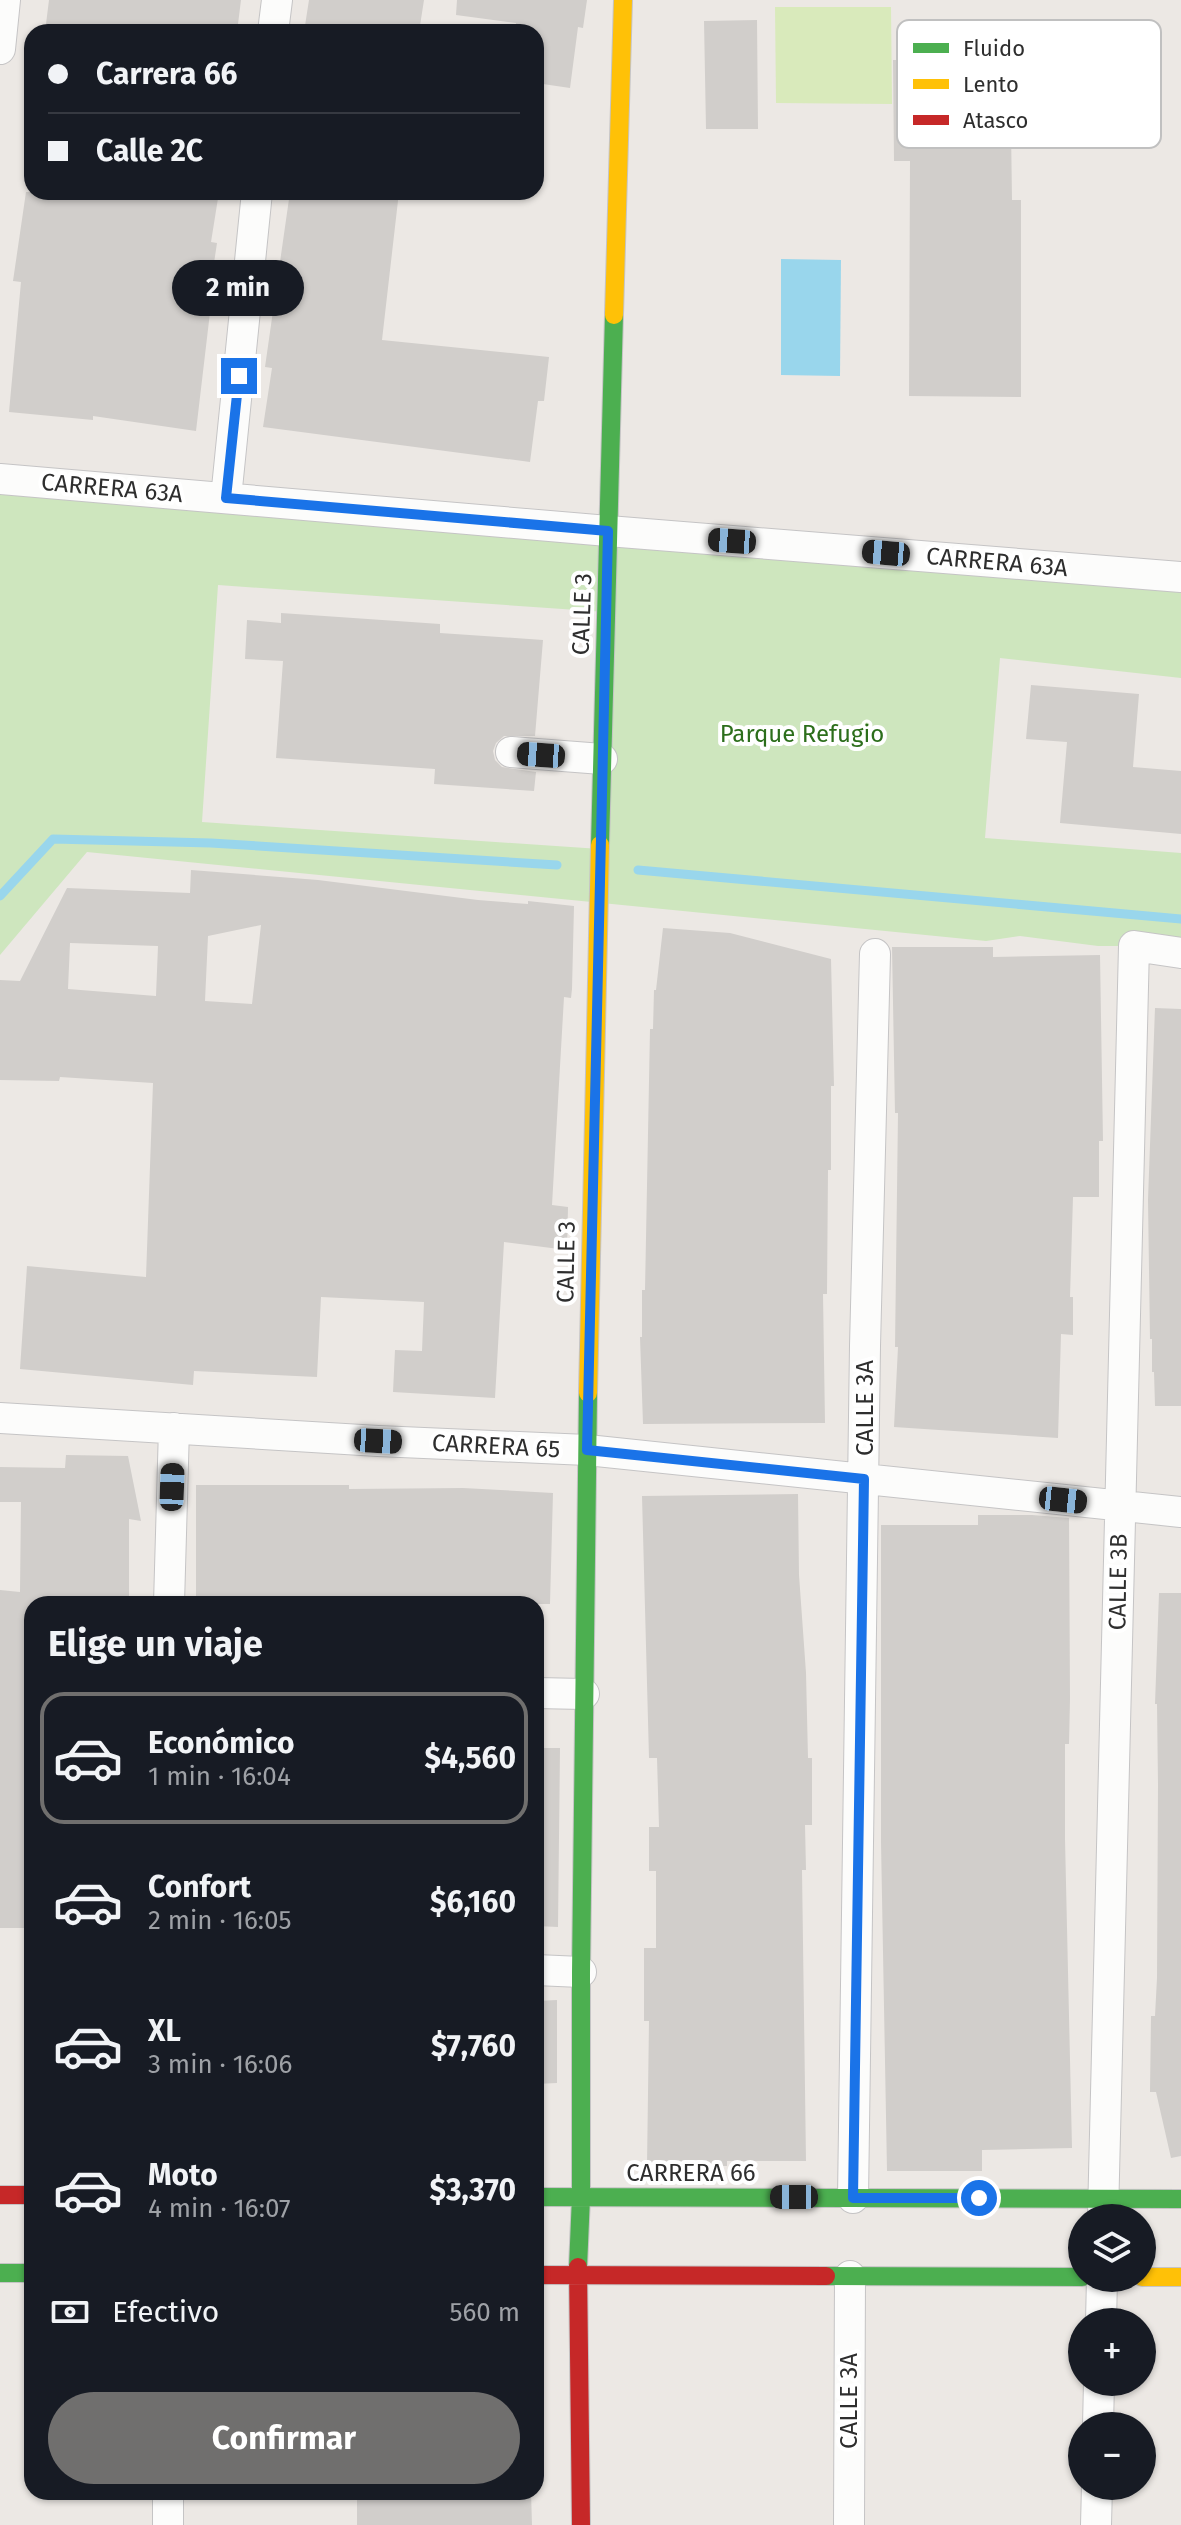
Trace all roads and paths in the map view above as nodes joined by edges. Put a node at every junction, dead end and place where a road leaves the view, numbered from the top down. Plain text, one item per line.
1 (5, 0) edge
2 (277, 0) edge
3 (623, 0) edge
4 (274, 24) edge
5 (0, 49) edge
6 (256, 200) edge
7 (0, 479) edge
8 (226, 498) junction
9 (608, 531) junction
10 (1181, 577) edge
11 (511, 752) dead end
12 (602, 759) junction
13 (1181, 953) edge
14 (875, 954) dead end
15 (0, 1418) edge
16 (174, 1428) junction
17 (587, 1450) junction
18 (864, 1479) junction
19 (1120, 1506) junction
20 (1181, 1512) edge
21 (169, 1596) edge
22 (544, 1693) edge
23 (584, 1694) junction
24 (544, 1970) edge
25 (581, 1972) junction
26 (0, 2195) edge
27 (24, 2195) edge
28 (544, 2197) edge
29 (581, 2197) junction
30 (853, 2198) junction
31 (1181, 2199) edge
32 (1104, 2204) edge
33 (1138, 2204) edge
34 (1068, 2207) edge
35 (0, 2273) edge
36 (24, 2273) edge
37 (544, 2275) edge
38 (578, 2275) junction
39 (850, 2276) junction
40 (1068, 2277) edge
41 (1156, 2277) edge
42 (1181, 2277) edge
43 (168, 2500) edge
44 (1097, 2500) edge
45 (168, 2525) edge
46 (581, 2525) edge
47 (849, 2525) edge
48 (1096, 2525) edge

1 - 5 street
2 - 4 street
3 - 9 street, CALLE 3
6 - 8 street
7 - 8 street, CARRERA 63A
8 - 9 street, CARRERA 63A
9 - 10 street, CARRERA 63A
9 - 12 street, CALLE 3
11 - 12 street
12 - 17 street, CALLE 3
13 - 19 street, CALLE 3B
14 - 18 street, CALLE 3A
15 - 16 street, CARRERA 65
16 - 17 street, CARRERA 65
16 - 21 street
17 - 18 street, CARRERA 65
17 - 23 street, CALLE 3
18 - 19 street, CARRERA 65
18 - 30 street, CALLE 3A
19 - 20 street, CARRERA 65
19 - 32 street, CALLE 3B
22 - 23 street
23 - 25 street, CALLE 3
24 - 25 street
25 - 29 street, CALLE 3
26 - 27 street
28 - 29 street, CARRERA 66
29 - 30 street, CARRERA 66
29 - 38 street, CALLE 3
30 - 34 street, CARRERA 66
31 - 33 street, CARRERA 66
35 - 36 street
37 - 38 street
38 - 39 street
38 - 46 street, CALLE 3
39 - 40 street
39 - 47 street, CALLE 3A
41 - 42 street
43 - 45 street
44 - 48 street

